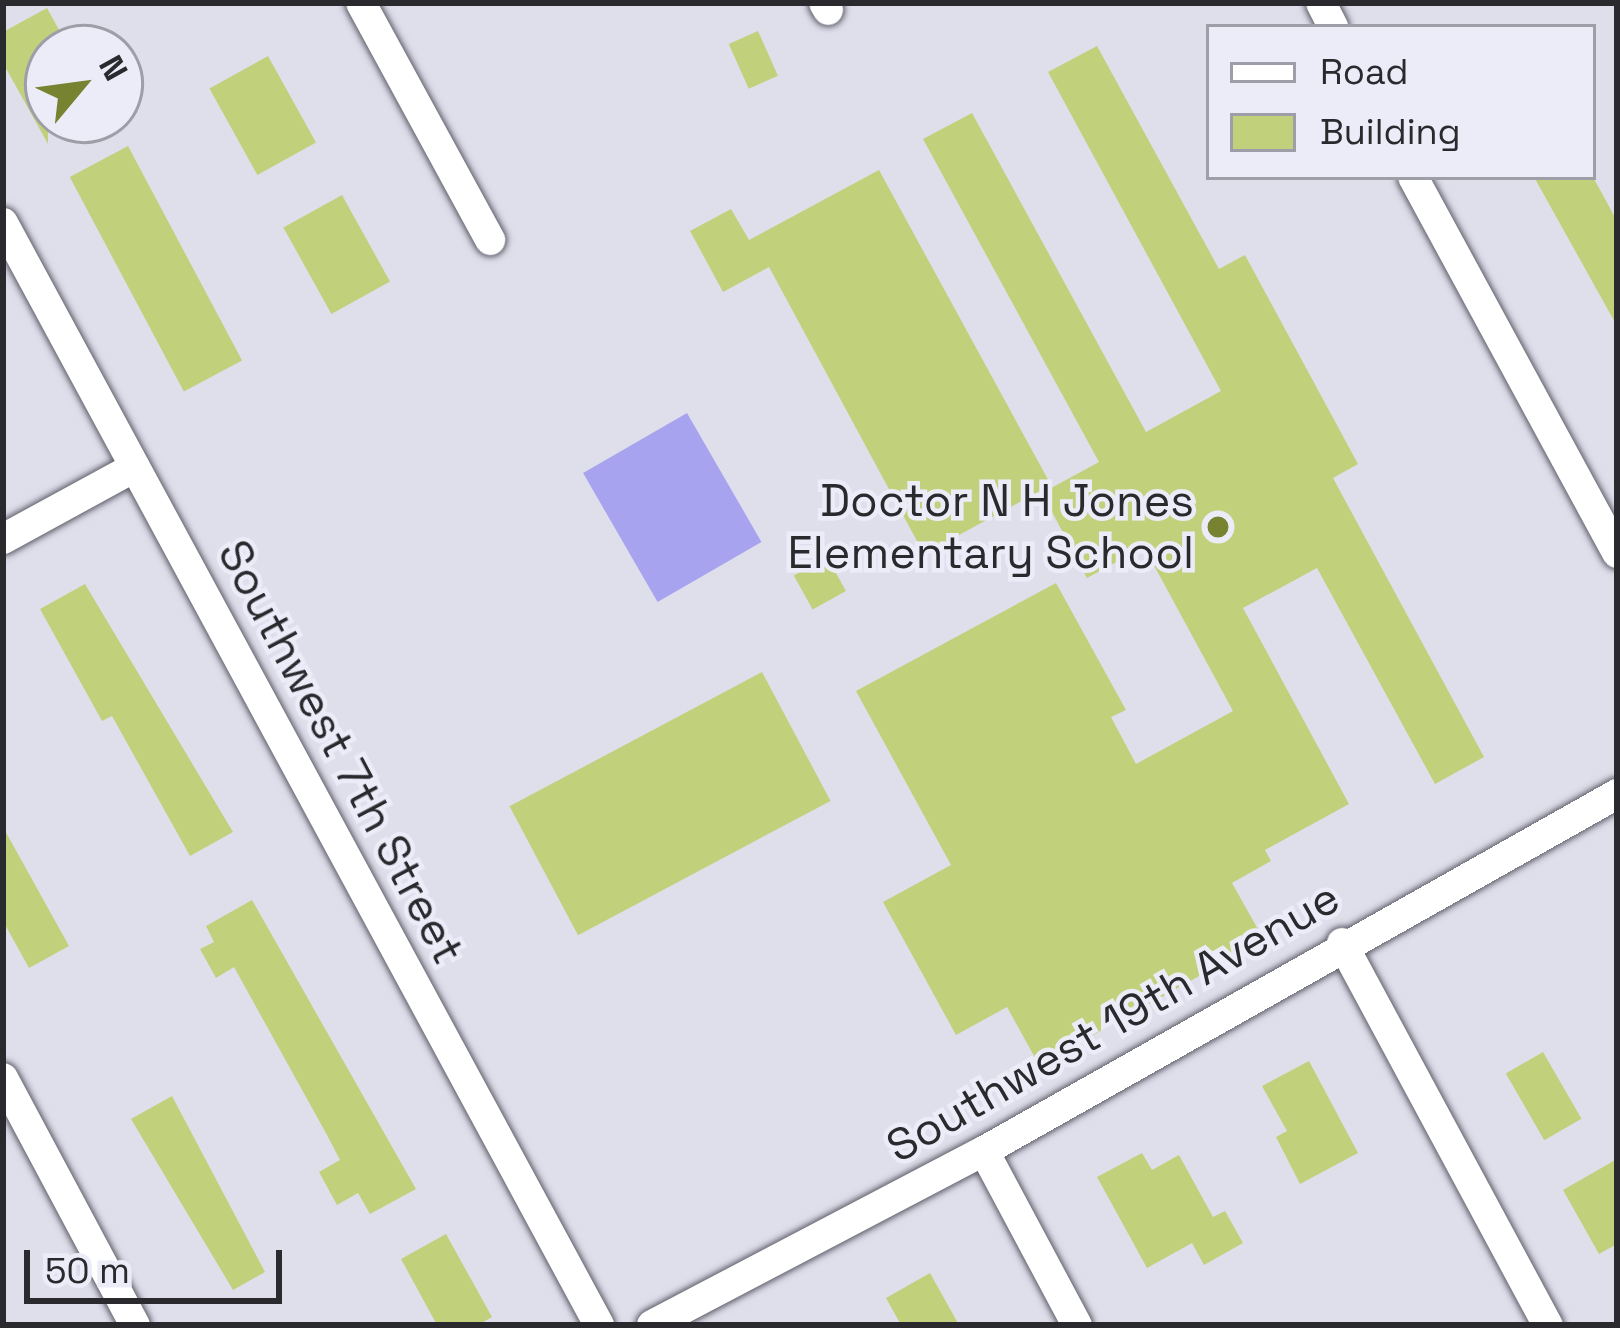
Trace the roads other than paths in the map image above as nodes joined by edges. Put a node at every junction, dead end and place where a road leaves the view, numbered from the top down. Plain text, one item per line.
1 (361, 3) edge
2 (1415, 180) edge
3 (3, 223) edge
4 (490, 240) dead end
5 (135, 467) junction
6 (3, 539) edge
7 (1617, 553) edge
8 (1617, 794) edge
9 (1342, 944) junction
10 (3, 1078) edge
11 (984, 1151) junction
12 (135, 1325) edge
13 (599, 1325) edge
14 (652, 1325) edge
15 (1077, 1325) edge
16 (1548, 1325) edge

1 - 4 street
2 - 7 street
3 - 5 street, Southwest 7th Street
5 - 6 street
5 - 13 street, Southwest 7th Street
8 - 9 street, Southwest 19th Avenue
9 - 11 street, Southwest 19th Avenue
9 - 16 street
10 - 12 street
11 - 14 street, Southwest 19th Avenue
11 - 15 street

